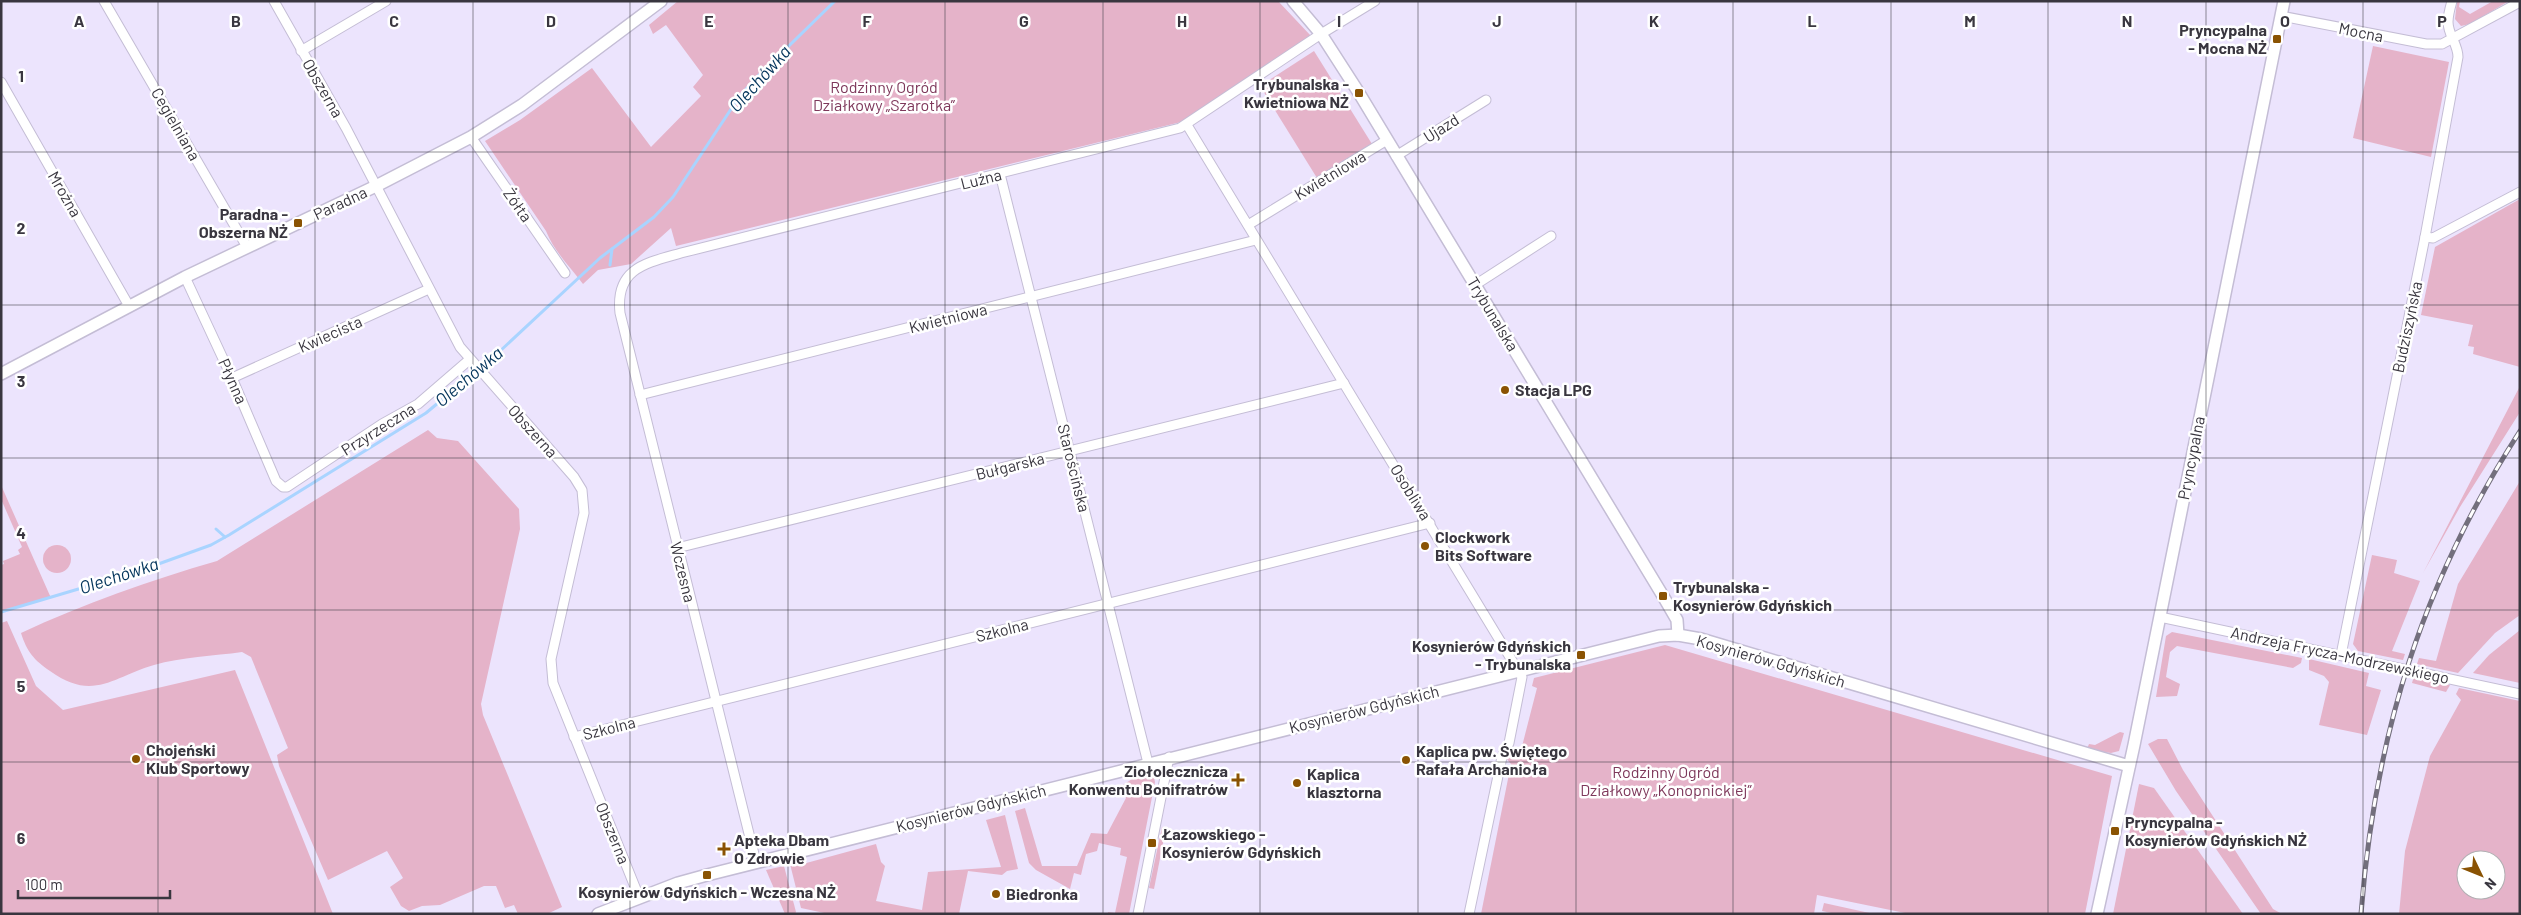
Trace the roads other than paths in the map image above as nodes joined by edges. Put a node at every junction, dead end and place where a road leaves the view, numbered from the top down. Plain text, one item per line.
1 (104, 1) edge
2 (274, 1) edge
3 (386, 1) edge
4 (661, 1) edge
5 (1293, 1) edge
6 (1375, 1) edge
7 (2284, 1) edge
8 (2452, 1) edge
9 (2520, 2) edge
10 (2281, 16) junction
11 (1321, 34) junction
12 (2453, 38) junction
13 (301, 51) junction
14 (1, 82) edge
15 (1486, 100) dead end
16 (1187, 125) junction
17 (471, 137) junction
18 (1387, 140) junction
19 (1396, 156) junction
20 (1000, 174) junction
21 (376, 186) junction
22 (2520, 192) edge
23 (1248, 225) junction
24 (1551, 236) dead end
25 (2425, 237) junction
26 (1256, 240) junction
27 (247, 247) junction
28 (565, 273) dead end
29 (185, 277) junction
30 (624, 281) joint
31 (1475, 284) junction
32 (429, 290) junction
33 (1030, 297) junction
34 (129, 306) junction
35 (471, 362) junction
36 (1, 374) edge
37 (232, 378) junction
38 (1344, 383) junction
39 (640, 395) junction
40 (1069, 451) junction
41 (280, 486) joint
42 (1430, 524) junction
43 (677, 548) junction
44 (1108, 604) junction
45 (2160, 617) junction
46 (1678, 635) junction
47 (2342, 655) junction
48 (1519, 670) junction
49 (2520, 694) edge
50 (715, 702) junction
51 (574, 737) junction
52 (1169, 757) junction
53 (1148, 763) junction
54 (2129, 766) junction
55 (756, 862) junction
56 (639, 897) junction
57 (598, 914) edge
58 (1138, 914) edge
59 (1469, 914) edge
60 (2097, 914) edge

1 - 27 street, Cegielniana
2 - 13 street, Obszerna
3 - 13 street
4 - 17 street, Paradna
5 - 11 street, Trybunalska
6 - 11 street, Luźna
7 - 10 street, Pryncypalna
8 - 12 street, Budziszyńska
9 - 12 street
10 - 12 street, Mocna
10 - 45 street, Pryncypalna
11 - 16 street, Luźna
11 - 18 street, Trybunalska
12 - 25 street, Budziszyńska
13 - 21 street, Obszerna
14 - 34 street, Mroźna
15 - 19 street, Ujazd
16 - 20 street, Luźna
16 - 23 street, Osobliwa
17 - 21 street, Paradna
17 - 28 street, Żółta
18 - 19 street, Trybunalska
18 - 23 street, Kwietniowa
19 - 31 street, Trybunalska
20 - 30 street, Luźna
20 - 33 street, Starościńska
21 - 27 street, Paradna
21 - 32 street, Obszerna
22 - 25 street
23 - 26 street, Osobliwa
24 - 31 street
25 - 47 street, Budziszyńska
26 - 33 street, Kwietniowa
26 - 38 street, Osobliwa
27 - 29 street, Paradna
29 - 34 street, Paradna
29 - 37 street, Płynna
30 - 39 street, Wczesna
31 - 46 street, Trybunalska
32 - 35 street, Obszerna
32 - 37 street, Kwiecista
33 - 39 street, Kwietniowa
33 - 40 street, Starościńska
34 - 36 street, Paradna
35 - 41 street, Przyrzeczna
35 - 51 street, Obszerna
37 - 41 street, Płynna
38 - 40 street, Bułgarska
38 - 42 street, Osobliwa
39 - 43 street, Wczesna
40 - 43 street, Bułgarska
40 - 44 street, Starościńska
42 - 44 street, Szkolna
42 - 48 street, Osobliwa
43 - 50 street, Wczesna
44 - 50 street, Szkolna
44 - 53 street, Starościńska
45 - 47 street, Andrzeja Frycza-Modrzewskiego
45 - 54 street, Pryncypalna
46 - 48 street, Kosynierów Gdyńskich
46 - 54 street, Kosynierów Gdyńskich
47 - 49 street, Andrzeja Frycza-Modrzewskiego
48 - 52 street, Kosynierów Gdyńskich
48 - 59 street, Osobliwa
50 - 51 street, Szkolna
50 - 55 street, Wczesna
51 - 56 street, Obszerna
52 - 53 street, Kosynierów Gdyńskich
52 - 58 street
53 - 55 street, Kosynierów Gdyńskich
54 - 60 street, Pryncypalna
55 - 56 street, Kosynierów Gdyńskich
56 - 57 street, Kosynierów Gdyńskich

